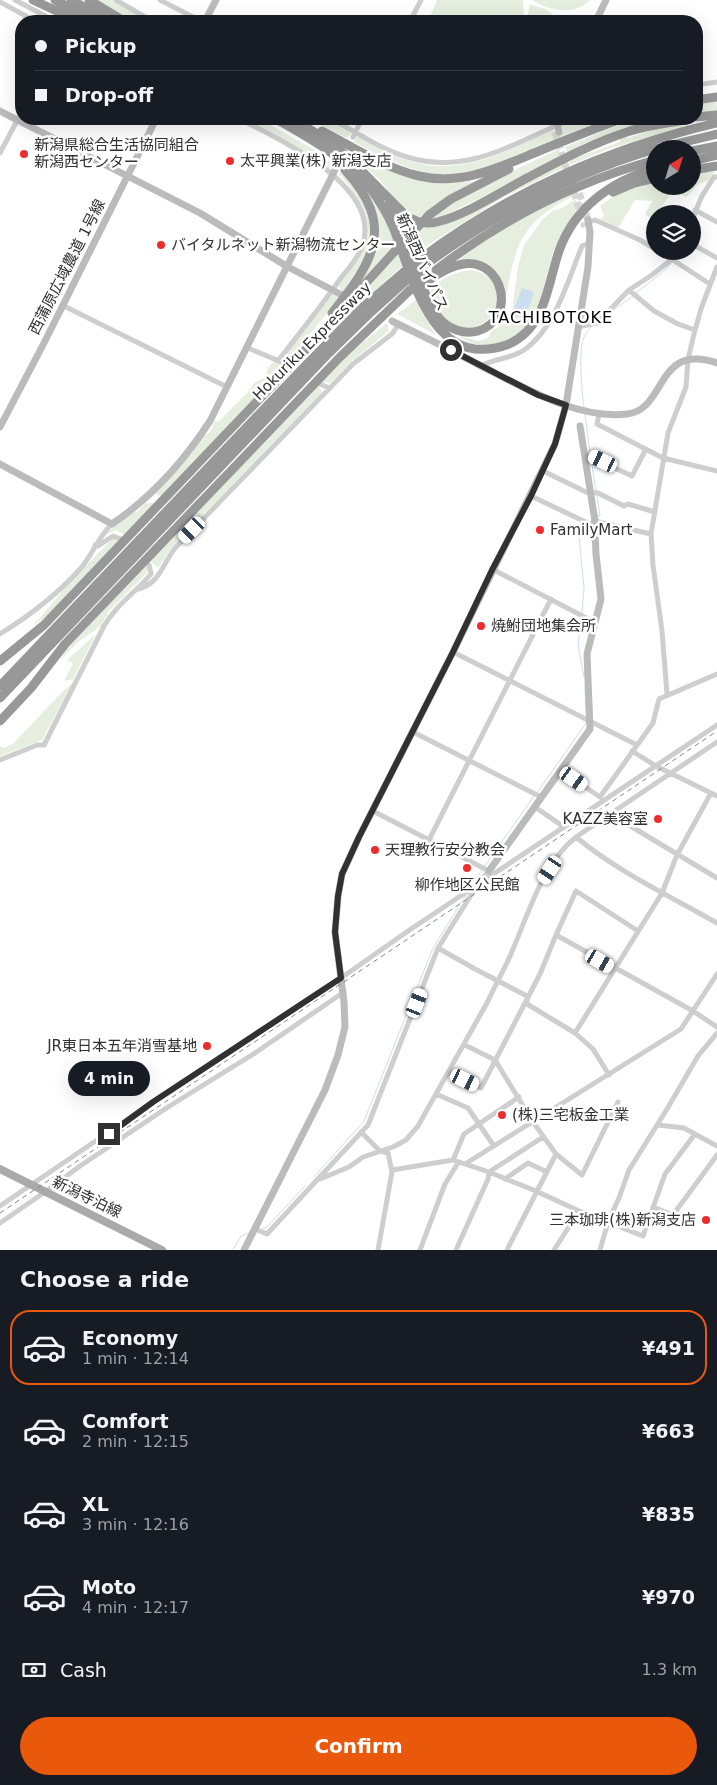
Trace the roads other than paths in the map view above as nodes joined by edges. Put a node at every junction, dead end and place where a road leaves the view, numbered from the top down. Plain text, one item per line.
1 (15, 0) edge
2 (33, 0) edge
3 (55, 0) edge
4 (71, 0) edge
5 (89, 0) edge
6 (116, 0) edge
7 (160, 0) edge
8 (421, 0) edge
9 (606, 0) edge
10 (212, 1) edge
11 (0, 2) edge
12 (23, 15) edge
13 (44, 15) edge
14 (65, 15) edge
15 (84, 15) edge
16 (100, 15) edge
17 (114, 15) edge
18 (142, 15) edge
19 (189, 15) edge
20 (207, 15) edge
21 (413, 15) edge
22 (599, 15) edge
23 (717, 82) edge
24 (703, 84) edge
25 (717, 97) edge
26 (703, 99) edge
27 (0, 110) edge
28 (15, 114) edge
29 (717, 115) edge
30 (703, 116) edge
31 (717, 123) edge
32 (15, 125) edge
33 (36, 125) edge
34 (153, 125) edge
35 (251, 125) edge
36 (286, 125) edge
37 (304, 125) edge
38 (307, 125) edge
39 (341, 125) edge
40 (359, 125) edge
41 (605, 125) edge
42 (661, 125) edge
43 (556, 126) edge
44 (354, 134) junction
45 (717, 134) edge
46 (574, 137) junction
47 (692, 140) edge
48 (717, 146) edge
49 (322, 147) junction
50 (701, 149) edge
51 (646, 152) edge
52 (0, 153) edge
53 (717, 155) edge
54 (701, 159) edge
55 (646, 163) edge
56 (717, 166) edge
57 (701, 169) edge
58 (646, 172) edge
59 (334, 173) junction
60 (368, 176) junction
61 (128, 177) junction
62 (717, 177) edge
63 (646, 181) edge
64 (698, 205) edge
65 (701, 213) edge
66 (576, 220) junction
67 (717, 222) edge
68 (587, 223) joint
69 (589, 243) junction
70 (646, 244) edge
71 (701, 249) edge
72 (717, 258) edge
73 (671, 260) edge
74 (674, 260) edge
75 (422, 263) junction
76 (288, 267) junction
77 (717, 267) edge
78 (406, 276) junction
79 (428, 279) junction
80 (710, 284) junction
81 (333, 290) junction
82 (628, 290) junction
83 (342, 295) dead end
84 (62, 305) junction
85 (395, 323) joint
86 (578, 327) junction
87 (695, 330) junction
88 (248, 348) junction
89 (688, 359) junction
90 (278, 361) junction
91 (717, 363) edge
92 (481, 366) junction
93 (287, 367) junction
94 (320, 384) dead end
95 (228, 387) junction
96 (329, 388) junction
97 (566, 405) junction
98 (599, 414) junction
99 (580, 426) dead end
100 (0, 427) edge
101 (646, 449) junction
102 (585, 454) junction
103 (663, 458) junction
104 (0, 464) edge
105 (543, 471) junction
106 (717, 471) edge
107 (591, 491) junction
108 (149, 495) junction
109 (531, 496) junction
110 (156, 502) dead end
111 (655, 512) junction
112 (191, 520) dead end
113 (199, 523) junction
114 (594, 523) junction
115 (112, 524) junction
116 (651, 534) junction
117 (121, 539) dead end
118 (95, 545) junction
119 (149, 564) dead end
120 (492, 570) junction
121 (139, 589) junction
122 (551, 599) junction
123 (596, 623) junction
124 (0, 634) edge
125 (453, 652) junction
126 (0, 661) edge
127 (717, 674) edge
128 (510, 681) junction
129 (0, 686) edge
130 (667, 694) junction
131 (0, 698) edge
132 (0, 721) edge
133 (591, 722) junction
134 (717, 725) edge
135 (413, 732) junction
136 (717, 742) edge
137 (637, 745) junction
138 (632, 751) junction
139 (0, 760) edge
140 (470, 761) junction
141 (656, 766) junction
142 (560, 770) junction
143 (671, 773) junction
144 (711, 793) junction
145 (717, 796) edge
146 (541, 797) junction
147 (535, 806) junction
148 (373, 811) junction
149 (622, 820) dead end
150 (564, 827) junction
151 (576, 837) junction
152 (429, 840) junction
153 (677, 855) junction
154 (489, 870) junction
155 (717, 878) edge
156 (477, 886) junction
157 (662, 893) junction
158 (717, 923) edge
159 (638, 931) junction
160 (556, 935) junction
161 (438, 948) junction
162 (615, 969) junction
163 (717, 974) edge
164 (341, 978) junction
165 (497, 981) junction
166 (344, 992) junction
167 (527, 996) junction
168 (693, 1011) junction
169 (717, 1027) edge
170 (717, 1032) edge
171 (575, 1033) junction
172 (464, 1045) junction
173 (495, 1060) junction
174 (448, 1072) junction
175 (609, 1075) junction
176 (436, 1094) junction
177 (518, 1097) junction
178 (618, 1102) dead end
179 (480, 1122) junction
180 (532, 1122) junction
181 (658, 1125) junction
182 (362, 1133) junction
183 (696, 1134) junction
184 (543, 1138) junction
185 (494, 1146) junction
186 (717, 1146) edge
187 (380, 1152) junction
188 (556, 1154) junction
189 (717, 1155) edge
190 (455, 1162) junction
191 (464, 1164) junction
192 (0, 1169) edge
193 (392, 1170) junction
194 (489, 1172) junction
195 (546, 1172) junction
196 (320, 1179) junction
197 (504, 1179) junction
198 (31, 1185) junction
199 (536, 1191) junction
200 (45, 1192) junction
201 (0, 1206) edge
202 (653, 1207) junction
203 (579, 1211) junction
204 (608, 1222) junction
205 (0, 1223) edge
206 (255, 1229) junction
207 (162, 1250) edge
208 (244, 1250) edge
209 (378, 1250) edge
210 (420, 1250) edge
211 (456, 1250) edge
212 (508, 1250) edge
213 (554, 1250) edge
214 (600, 1250) edge

1 - 13 street
2 - 14 highway
3 - 15 highway
4 - 16 highway
5 - 17 highway
6 - 18 street
7 - 19 street
8 - 21 street
9 - 22 street
10 - 20 street
11 - 12 street
23 - 24 street
25 - 26 highway
27 - 28 street
29 - 30 highway
31 - 75 highway, Hokuriku Expressway
32 - 52 street
33 - 61 street
34 - 61 street, 西蒲原広域農道 1号線
35 - 59 street
36 - 49 highway, 新潟西バイパス
37 - 60 highway
38 - 46 highway
39 - 44 street
40 - 44 street
41 - 46 highway
42 - 60 highway
43 - 44 street
45 - 47 highway, Hokuriku Expressway
46 - 93 highway, bridge
48 - 50 highway
49 - 66 highway, 新潟西バイパス
49 - 93 highway
51 - 75 highway, Hokuriku Expressway
53 - 54 highway
55 - 79 highway
56 - 57 highway
58 - 66 highway, 新潟西バイパス
59 - 76 street
59 - 81 street
60 - 79 highway
61 - 76 street
61 - 84 street, 西蒲原広域農道 1号線
62 - 64 street
63 - 66 highway
65 - 67 street
68 - 69 street
68 - 70 street
69 - 86 street
69 - 92 street
71 - 72 street
73 - 82 street
74 - 80 street
75 - 78 highway, Hokuriku Expressway, bridge
76 - 81 street
76 - 88 street
77 - 80 street
78 - 129 highway, Hokuriku Expressway
78 - 131 highway, Hokuriku Expressway
79 - 132 highway, bridge
80 - 87 street
81 - 83 street
81 - 90 street
82 - 86 street
82 - 87 street
84 - 95 street
84 - 100 street, 西蒲原広域農道 1号線
85 - 92 street
85 - 96 street
86 - 97 street
87 - 89 street
88 - 90 street
88 - 95 street
89 - 91 street
89 - 98 street
89 - 103 street
90 - 93 street
92 - 97 street
93 - 126 highway
94 - 96 street
95 - 108 street
96 - 113 street
97 - 98 street
97 - 105 street
98 - 101 street
99 - 102 street
101 - 102 street
101 - 103 street
102 - 107 street
103 - 106 street
103 - 111 street
104 - 115 street
105 - 107 street
105 - 109 street
107 - 111 street
107 - 114 street
108 - 110 street
108 - 115 street
109 - 114 street
109 - 120 street
111 - 116 street
112 - 113 street
113 - 121 street
114 - 116 street
114 - 123 street
115 - 118 street
116 - 130 street
117 - 118 street
118 - 124 street
119 - 121 street
120 - 122 street
120 - 125 street
121 - 139 street
122 - 123 street
122 - 128 street
123 - 133 street
125 - 128 street
125 - 135 street
127 - 130 street
128 - 133 street
128 - 140 street
130 - 137 street
133 - 137 street
133 - 142 street
134 - 141 street
135 - 140 street
135 - 148 street
136 - 143 street
137 - 138 street
138 - 141 street
138 - 142 street
140 - 146 street
140 - 152 street
141 - 143 street
141 - 150 street
142 - 146 street
143 - 144 street
143 - 151 street
144 - 145 street
144 - 153 street
146 - 147 street
147 - 150 street
147 - 154 street
148 - 152 street
148 - 164 street
149 - 153 street
150 - 156 street
151 - 157 street
151 - 165 street
152 - 154 street
153 - 155 street
153 - 157 street
154 - 156 street
156 - 161 street
156 - 164 street
157 - 158 street
157 - 159 street
159 - 160 street
159 - 162 street
160 - 162 street
160 - 167 street
161 - 165 street
161 - 182 street
162 - 168 street
162 - 171 street
163 - 168 street
164 - 166 street
164 - 198 street
165 - 167 street
165 - 172 street
166 - 200 street
166 - 206 street
167 - 171 street
167 - 173 street
168 - 169 street
168 - 175 street
170 - 181 street
171 - 175 street
172 - 173 street
172 - 174 street
173 - 174 street
173 - 177 street
174 - 176 street
175 - 180 street
176 - 179 street
176 - 187 street
177 - 179 street
177 - 180 street
178 - 188 street
179 - 185 street
179 - 190 street
180 - 184 street
180 - 185 street
181 - 183 street
181 - 204 street
182 - 187 street
182 - 196 street
183 - 186 street
183 - 202 street
184 - 188 street
184 - 194 street
185 - 191 street
187 - 193 street
187 - 196 street
188 - 195 street
189 - 202 street
190 - 191 street
190 - 193 street
190 - 210 street
191 - 194 street
192 - 198 main road, 新潟寺泊線
193 - 209 street
194 - 197 street
194 - 211 street
195 - 197 street
195 - 199 street
196 - 206 street
197 - 199 street
198 - 200 main road, 新潟寺泊線
198 - 201 street
199 - 203 street
199 - 212 street
200 - 205 street
200 - 207 main road, 新潟寺泊線
202 - 204 street
203 - 204 street
203 - 213 street
204 - 214 street
206 - 208 street

